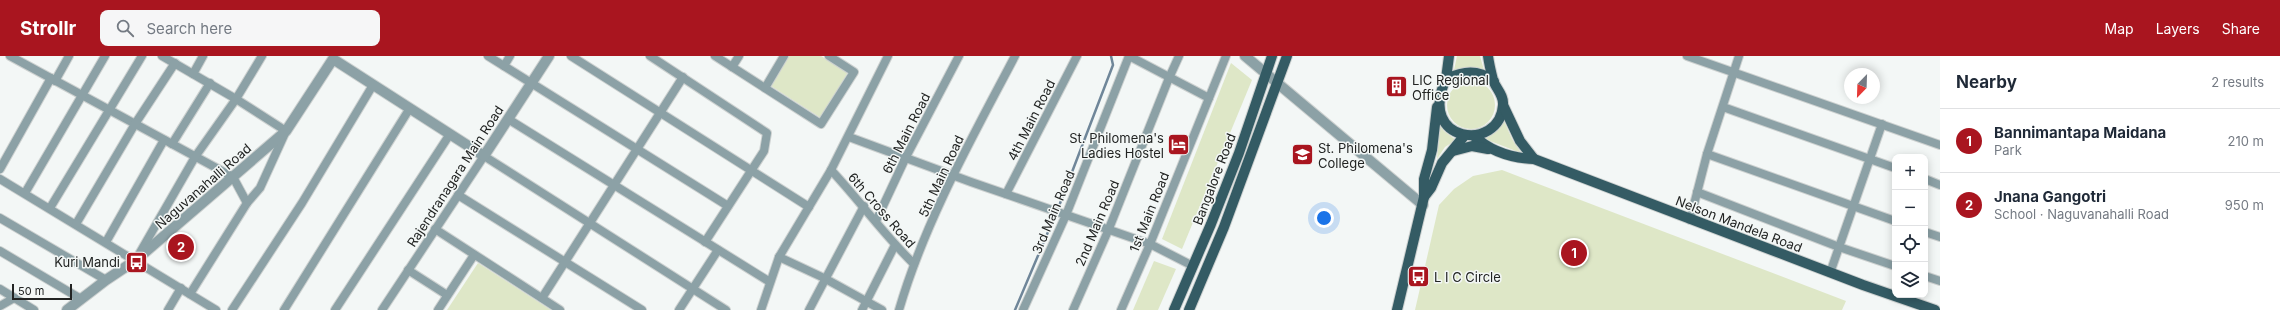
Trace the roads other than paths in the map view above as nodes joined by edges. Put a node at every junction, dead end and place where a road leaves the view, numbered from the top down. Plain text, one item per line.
1 (10, 56) edge
2 (69, 56) edge
3 (105, 56) edge
4 (142, 56) edge
5 (162, 56) edge
6 (203, 56) edge
7 (262, 56) edge
8 (488, 56) edge
9 (510, 56) edge
10 (549, 56) edge
11 (571, 56) edge
12 (650, 56) edge
13 (715, 56) edge
14 (739, 56) edge
15 (784, 56) edge
16 (829, 56) edge
17 (888, 56) edge
18 (959, 56) edge
19 (1015, 56) edge
20 (1077, 56) edge
21 (1129, 56) edge
22 (1179, 56) edge
23 (1226, 56) edge
24 (1245, 56) edge
25 (1272, 56) edge
26 (1287, 56) edge
27 (1449, 56) edge
28 (1488, 56) edge
29 (1687, 56) edge
30 (1739, 56) edge
31 (332, 57) edge
32 (175, 63) junction
33 (504, 66) junction
34 (732, 66) junction
35 (1734, 72) junction
36 (193, 74) junction
37 (1266, 74) junction
38 (683, 77) junction
39 (1169, 78) junction
40 (53, 79) junction
41 (1446, 80) junction
42 (1494, 81) junction
43 (210, 83) junction
44 (531, 83) junction
45 (1277, 83) junction
46 (373, 85) junction
47 (765, 88) junction
48 (82, 95) junction
49 (1439, 97) junction
50 (1209, 98) junction
51 (236, 99) junction
52 (1503, 105) junction
53 (1723, 107) junction
54 (410, 108) junction
55 (110, 110) junction
56 (661, 113) junction
57 (508, 119) junction
58 (135, 124) junction
59 (1882, 124) junction
60 (286, 131) junction
61 (450, 134) junction
62 (1470, 136) junction
63 (849, 137) junction
64 (164, 140) junction
65 (172, 144) junction
66 (1940, 145) edge
67 (1490, 149) junction
68 (637, 150) junction
69 (1448, 154) junction
70 (1707, 154) junction
71 (484, 156) junction
72 (195, 157) junction
73 (906, 158) junction
74 (1534, 159) junction
75 (1870, 159) junction
76 (1892, 167) edge
77 (0, 169) edge
78 (751, 170) junction
79 (831, 170) junction
80 (953, 175) junction
81 (233, 177) junction
82 (0, 179) edge
83 (1928, 180) edge
84 (615, 185) junction
85 (1940, 185) edge
86 (1698, 192) junction
87 (25, 193) junction
88 (1006, 194) junction
89 (458, 195) junction
90 (1424, 201) junction
91 (247, 203) junction
92 (728, 206) junction
93 (864, 206) junction
94 (1854, 206) junction
95 (809, 207) junction
96 (50, 208) junction
97 (1066, 215) junction
98 (0, 218) edge
99 (1690, 220) junction
100 (1892, 220) edge
101 (876, 221) junction
102 (76, 224) junction
103 (590, 224) junction
104 (435, 229) junction
105 (1108, 231) junction
106 (1928, 233) edge
107 (1940, 237) edge
108 (106, 242) junction
109 (705, 242) junction
110 (1150, 244) junction
111 (895, 245) junction
112 (1839, 247) junction
113 (718, 250) junction
114 (0, 251) edge
115 (474, 255) junction
116 (779, 257) junction
117 (136, 260) junction
118 (566, 262) junction
119 (914, 264) junction
120 (1892, 265) edge
121 (1193, 266) junction
122 (408, 270) junction
123 (1830, 273) junction
124 (1928, 277) edge
125 (824, 278) junction
126 (106, 280) junction
127 (1940, 281) edge
128 (770, 282) junction
129 (181, 288) junction
130 (0, 289) edge
131 (692, 289) junction
132 (190, 294) junction
133 (448, 295) junction
134 (14, 298) junction
135 (542, 298) junction
136 (81, 299) junction
137 (866, 302) junction
138 (0, 306) edge
139 (34, 310) edge
140 (67, 310) edge
141 (168, 310) edge
142 (216, 310) edge
143 (232, 310) edge
144 (284, 310) edge
145 (335, 310) edge
146 (382, 310) edge
147 (438, 310) edge
148 (560, 310) edge
149 (642, 310) edge
150 (679, 310) edge
151 (726, 310) edge
152 (761, 310) edge
153 (809, 310) edge
154 (862, 310) edge
155 (882, 310) edge
156 (899, 310) edge
157 (1023, 310) edge
158 (1073, 310) edge
159 (1121, 310) edge
160 (1174, 310) edge
161 (1189, 310) edge
162 (1398, 310) edge
163 (1935, 310) edge

1 - 40 street
2 - 40 street
3 - 48 street
4 - 55 street
5 - 32 street
6 - 36 street
7 - 51 street
8 - 33 street
9 - 33 street
10 - 44 street, Rajendranagara Main Road
11 - 56 street
12 - 38 street
13 - 34 street
14 - 34 street
15 - 47 street
16 - 47 street
17 - 63 street
18 - 73 street, 6th Main Road
19 - 80 street, 5th Main Road
20 - 88 street, 4th Main Road
21 - 39 street
21 - 97 street, 3rd Main Road
22 - 39 street, 2nd Main Road
23 - 50 street, 1st Main Road
24 - 37 street
25 - 37 main road, Bangalore Road
26 - 45 main road, Bangalore Road
27 - 41 main road
28 - 42 main road
29 - 35 street
30 - 35 street
31 - 46 street
31 - 60 street, Naguvanahalli Road
32 - 36 street
32 - 58 street
33 - 44 street
34 - 47 street
35 - 53 street
35 - 59 street
36 - 43 street
37 - 45 street
37 - 121 main road, Bangalore Road
38 - 56 street
38 - 78 street
39 - 50 street
39 - 105 street, 2nd Main Road
40 - 48 street
40 - 77 street
41 - 42 main road
41 - 49 main road
42 - 52 main road
43 - 51 street
43 - 65 street
44 - 57 street, Rajendranagara Main Road
44 - 68 street
45 - 90 street
45 - 161 main road, Bangalore Road
46 - 54 street
46 - 143 street
48 - 55 street
48 - 87 street
49 - 62 main road
49 - 90 main road
50 - 110 street, 1st Main Road
51 - 60 street
51 - 72 street
52 - 62 main road
52 - 74 main road
53 - 70 street
53 - 75 street
54 - 61 street
54 - 144 street
55 - 58 street
55 - 96 street
56 - 68 street
56 - 78 street
57 - 71 street, Rajendranagara Main Road
57 - 84 street
58 - 64 street
58 - 102 street
59 - 66 street
59 - 75 street
60 - 81 street, Naguvanahalli Road
60 - 91 street
61 - 71 street
61 - 145 street
62 - 67 main road, Nelson Mandela Road
62 - 69 main road
63 - 73 street
63 - 79 street
64 - 65 street
64 - 108 street
65 - 72 street
67 - 69 main road
67 - 74 main road, Nelson Mandela Road
68 - 84 street
68 - 92 street
69 - 90 main road
70 - 86 street
70 - 94 street
71 - 89 street, Rajendranagara Main Road
71 - 103 street
72 - 81 street
72 - 117 street
73 - 80 street
73 - 101 street, 6th Main Road
74 - 99 main road, Nelson Mandela Road
75 - 76 street
75 - 94 street
78 - 92 street
78 - 95 street
79 - 93 street, 6th Cross Road
79 - 95 street
80 - 88 street
80 - 119 street, 5th Main Road
81 - 91 street
81 - 117 street, Naguvanahalli Road
82 - 87 street
83 - 85 street
84 - 103 street
84 - 109 street
86 - 99 street
86 - 112 street
87 - 96 street
88 - 97 street
89 - 104 street, Rajendranagara Main Road
89 - 118 street
90 - 162 main road
91 - 132 street
92 - 109 street
93 - 101 street, 6th Cross Road
93 - 125 street
94 - 100 street
94 - 112 street
95 - 116 street
96 - 102 street
97 - 105 street
97 - 157 street, 3rd Main Road
98 - 126 street
99 - 123 main road, Nelson Mandela Road
101 - 111 street, 6th Cross Road
102 - 108 street
103 - 118 street
103 - 131 street
104 - 115 street
104 - 122 street, Rajendranagara Main Road
105 - 110 street
105 - 158 street, 2nd Main Road
106 - 107 street
108 - 117 street
109 - 113 street
110 - 121 street
110 - 159 street, 1st Main Road
111 - 119 street, 6th Cross Road
111 - 137 street
112 - 120 street
112 - 123 street
113 - 128 street
113 - 131 street
114 - 136 street
115 - 133 street
115 - 135 street
116 - 125 street
116 - 128 street
117 - 126 street, Naguvanahalli Road
117 - 129 street
118 - 135 street
118 - 149 street
119 - 156 street, 5th Main Road
121 - 160 main road, Bangalore Road
122 - 133 street
122 - 146 street, Rajendranagara Main Road
123 - 163 main road, Nelson Mandela Road
124 - 127 street
125 - 137 street
125 - 153 street
126 - 136 street, Naguvanahalli Road
128 - 152 street
129 - 132 street
129 - 141 street
130 - 134 street
131 - 150 street
131 - 151 street
132 - 142 street
133 - 147 street
134 - 138 street
134 - 139 street
135 - 148 street
136 - 140 street, Naguvanahalli Road
137 - 154 street
137 - 155 street

